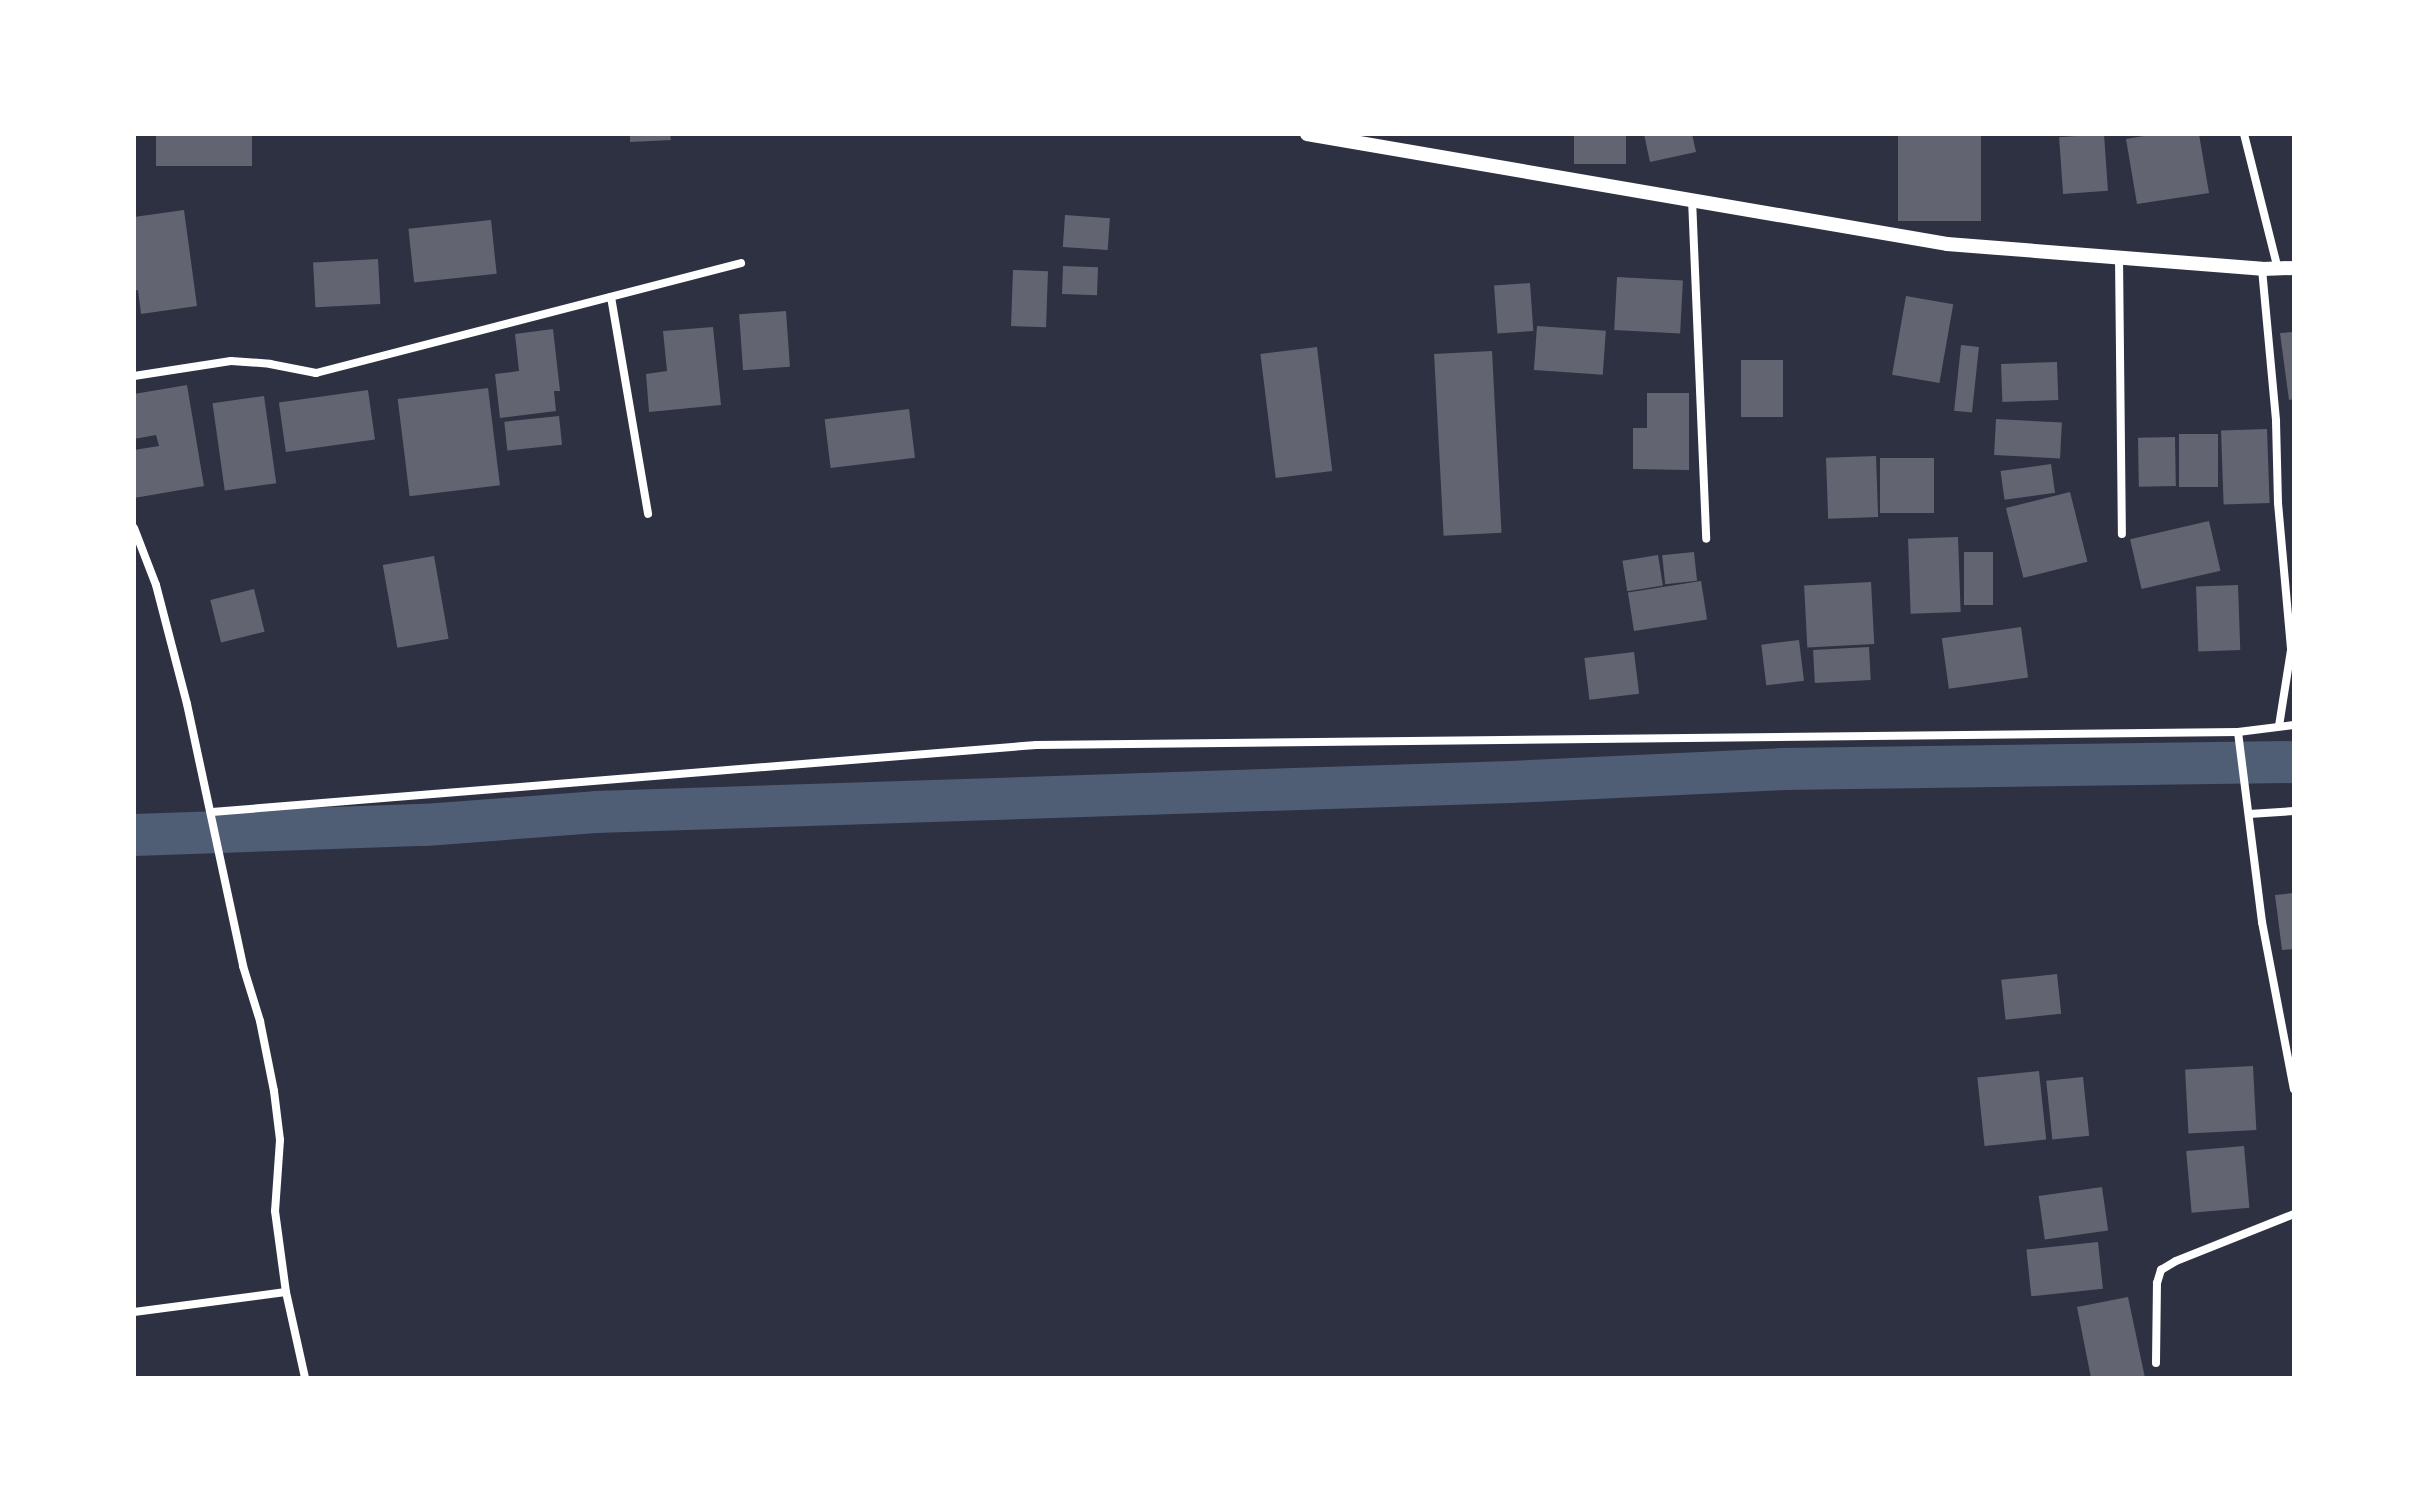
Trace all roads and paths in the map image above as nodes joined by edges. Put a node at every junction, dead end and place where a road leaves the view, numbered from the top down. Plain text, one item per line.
1 (1307, 134) edge
2 (2244, 134) edge
3 (1692, 199) junction
4 (2119, 257) junction
5 (741, 263) dead end
6 (2294, 268) edge
7 (2262, 269) junction
8 (2278, 269) junction
9 (611, 297) junction
10 (134, 376) edge
11 (648, 514) dead end
12 (134, 528) edge
13 (2122, 534) dead end
14 (1706, 539) dead end
15 (2292, 650) edge
16 (2294, 725) edge
17 (2279, 726) junction
18 (2238, 732) junction
19 (2294, 811) edge
20 (212, 812) junction
21 (2249, 814) junction
22 (2294, 1089) edge
23 (2294, 1214) edge
24 (286, 1292) junction
25 (134, 1312) edge
26 (2156, 1363) dead end
27 (305, 1378) edge

1 - 3 street
2 - 8 street
3 - 4 street
3 - 14 street
4 - 7 street
4 - 13 street
5 - 9 street
6 - 8 street
7 - 8 street
7 - 15 street
9 - 10 street
9 - 11 street
12 - 20 street
15 - 17 street
16 - 17 street
17 - 18 street
18 - 20 street
18 - 21 street
19 - 21 street
20 - 24 street
21 - 22 street
23 - 26 street
24 - 25 street
24 - 27 street

